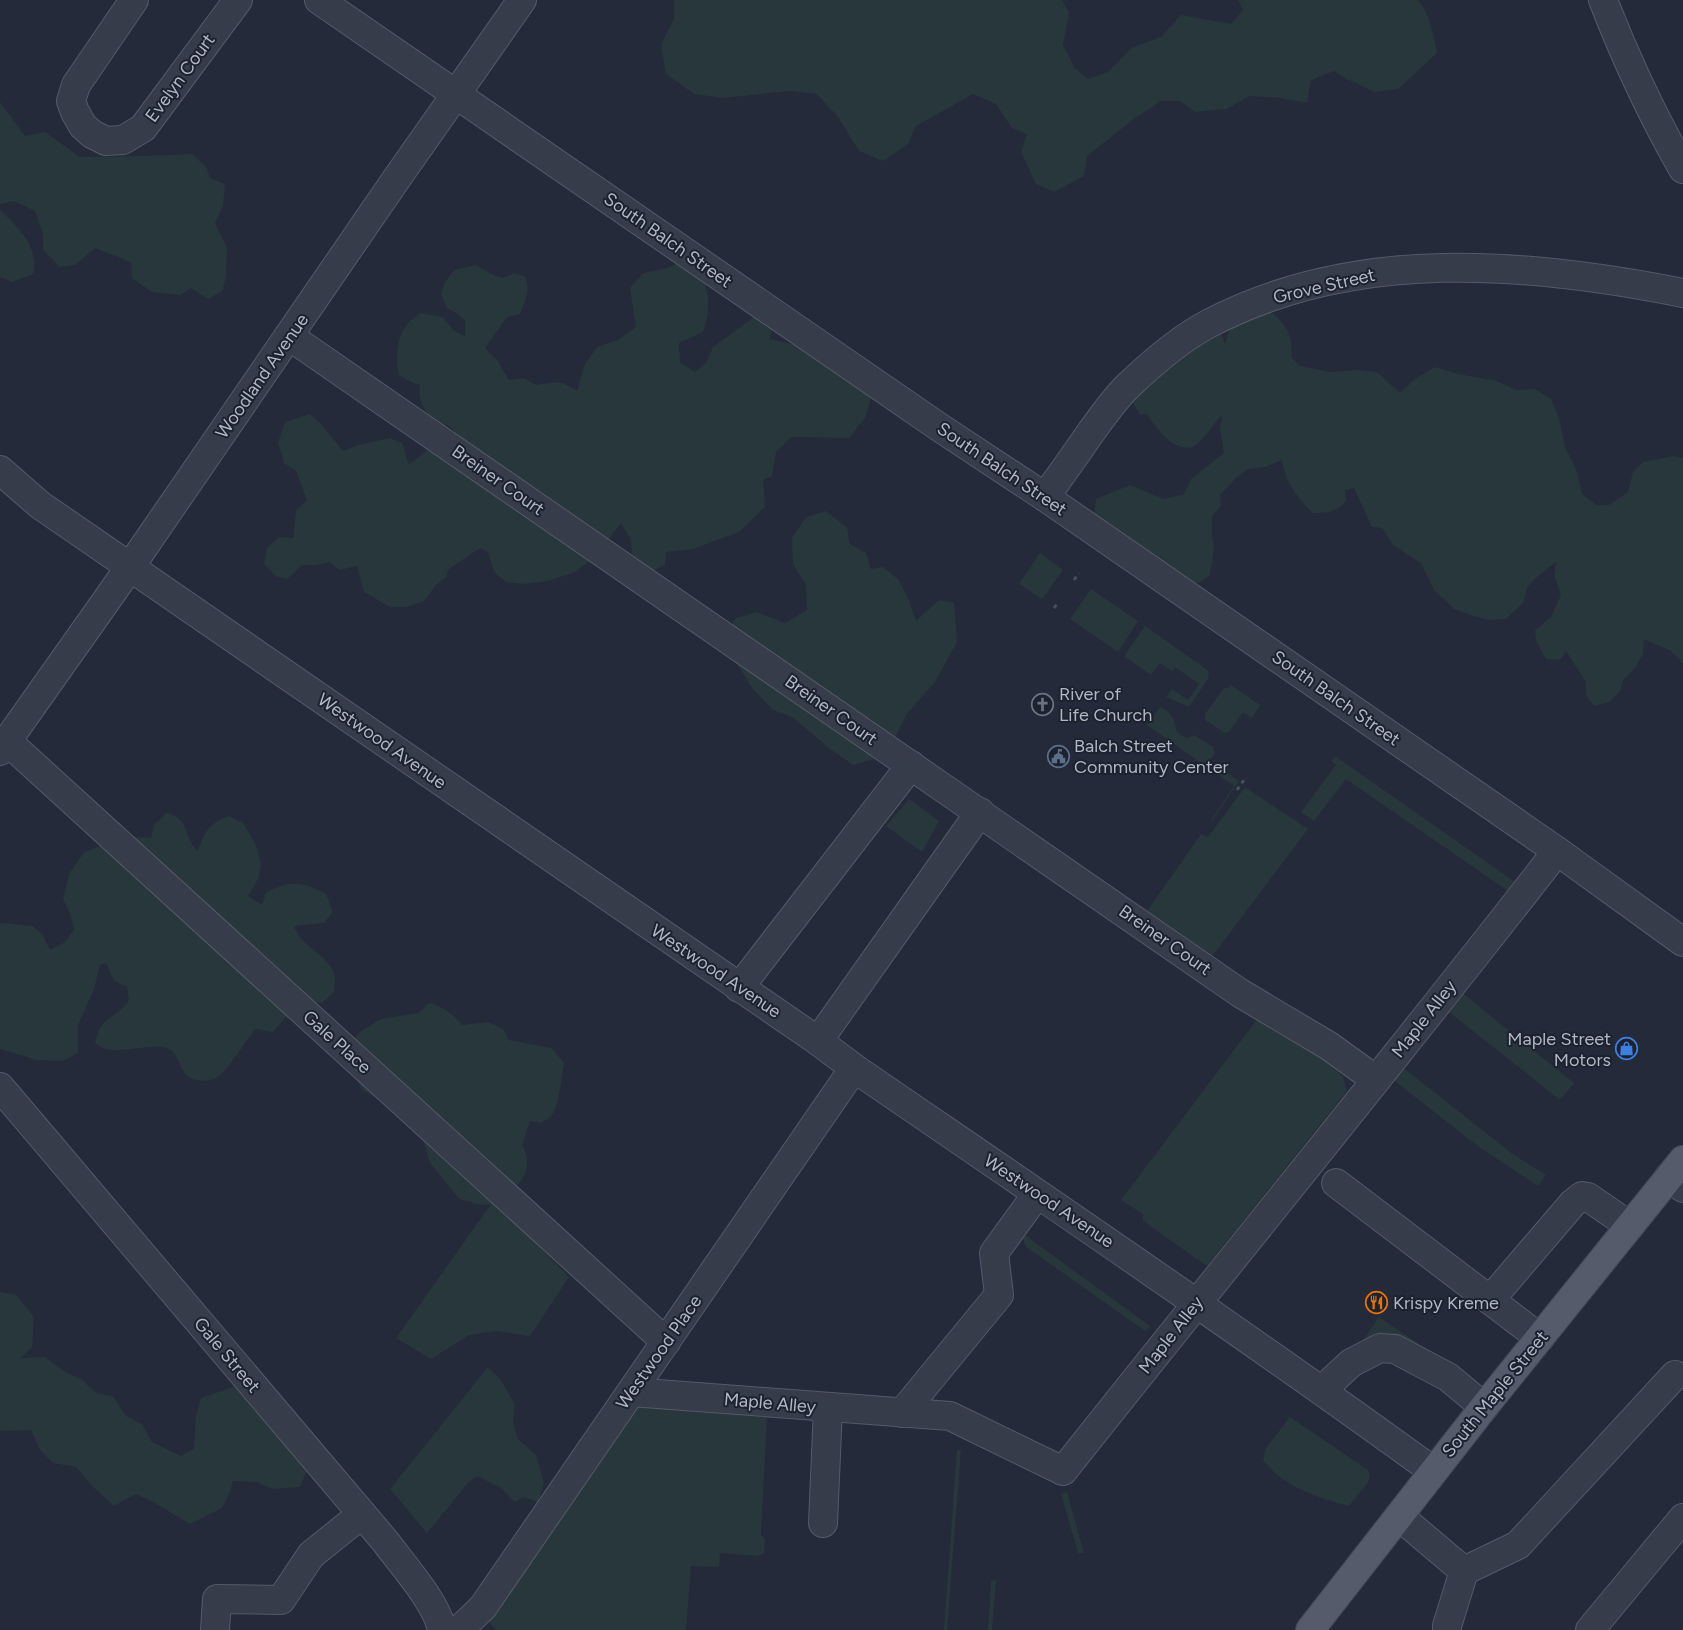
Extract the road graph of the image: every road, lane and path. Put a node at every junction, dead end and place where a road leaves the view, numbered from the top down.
1 (134, 0) edge
2 (238, 0) edge
3 (319, 0) edge
4 (522, 0) edge
5 (1603, 0) edge
6 (457, 94) junction
7 (1683, 169) edge
8 (1683, 293) edge
9 (290, 336) junction
10 (0, 470) edge
11 (1046, 497) junction
12 (130, 567) junction
13 (1079, 574) dead end
14 (1074, 580) dead end
15 (1058, 603) dead end
16 (1054, 608) dead end
17 (4, 746) edge
18 (911, 765) junction
19 (1244, 780) dead end
20 (1237, 790) dead end
21 (980, 812) junction
22 (1557, 851) junction
23 (1683, 942) edge
24 (739, 988) junction
25 (818, 1041) junction
26 (854, 1068) junction
27 (1376, 1080) junction
28 (0, 1087) edge
29 (1678, 1175) edge
30 (1336, 1183) dead end
31 (1037, 1194) junction
32 (1630, 1226) junction
33 (1490, 1300) junction
34 (1197, 1302) junction
35 (1540, 1338) junction
36 (666, 1342) junction
37 (1675, 1375) dead end
38 (1322, 1390) junction
39 (631, 1392) junction
40 (1484, 1407) junction
41 (828, 1408) junction
42 (902, 1413) junction
43 (1433, 1471) junction
44 (362, 1514) junction
45 (1399, 1516) junction
46 (1683, 1518) edge
47 (823, 1523) dead end
48 (1464, 1571) junction
49 (215, 1630) edge
50 (442, 1630) edge
51 (459, 1630) edge
52 (1310, 1630) edge
53 (1447, 1630) edge
54 (1590, 1630) edge

1 - 2 street, Evelyn Court
3 - 6 street, South Balch Street
4 - 6 street, Woodland Avenue
5 - 7 street
6 - 9 street, Woodland Avenue
6 - 11 street, South Balch Street
8 - 11 street, Grove Street
9 - 12 street, Woodland Avenue
9 - 18 street, Breiner Court
10 - 12 street, Westwood Avenue
11 - 22 street, South Balch Street
12 - 17 street, Woodland Avenue
12 - 24 street, Westwood Avenue
13 - 14 path
15 - 16 path
17 - 36 street, Gale Place
18 - 21 street, Breiner Court
18 - 24 street
19 - 20 path
21 - 25 street
21 - 27 street, Breiner Court
22 - 23 street, South Balch Street
22 - 27 street, Maple Alley
24 - 25 street, Westwood Avenue
25 - 26 street, Westwood Avenue
26 - 31 street, Westwood Avenue
26 - 36 street, Westwood Place
27 - 34 street, Maple Alley
28 - 44 street, Gale Street
29 - 32 main road, South Maple Street
30 - 33 street
31 - 34 street, Westwood Avenue
31 - 42 street
32 - 33 street
32 - 35 main road, South Maple Street
33 - 35 street
34 - 38 street, Westwood Avenue
34 - 42 street, Maple Alley
35 - 40 main road, South Maple Street
36 - 39 street, Westwood Place
37 - 48 street
38 - 40 street
38 - 43 street, Westwood Avenue
39 - 41 street, Maple Alley
39 - 51 street, Westwood Place
40 - 43 main road, South Maple Street
41 - 42 street, Maple Alley
41 - 47 street
43 - 45 main road, South Maple Street
44 - 49 street
44 - 50 street, Gale Street
45 - 48 street
45 - 52 main road, South Maple Street
46 - 54 street
48 - 53 street

